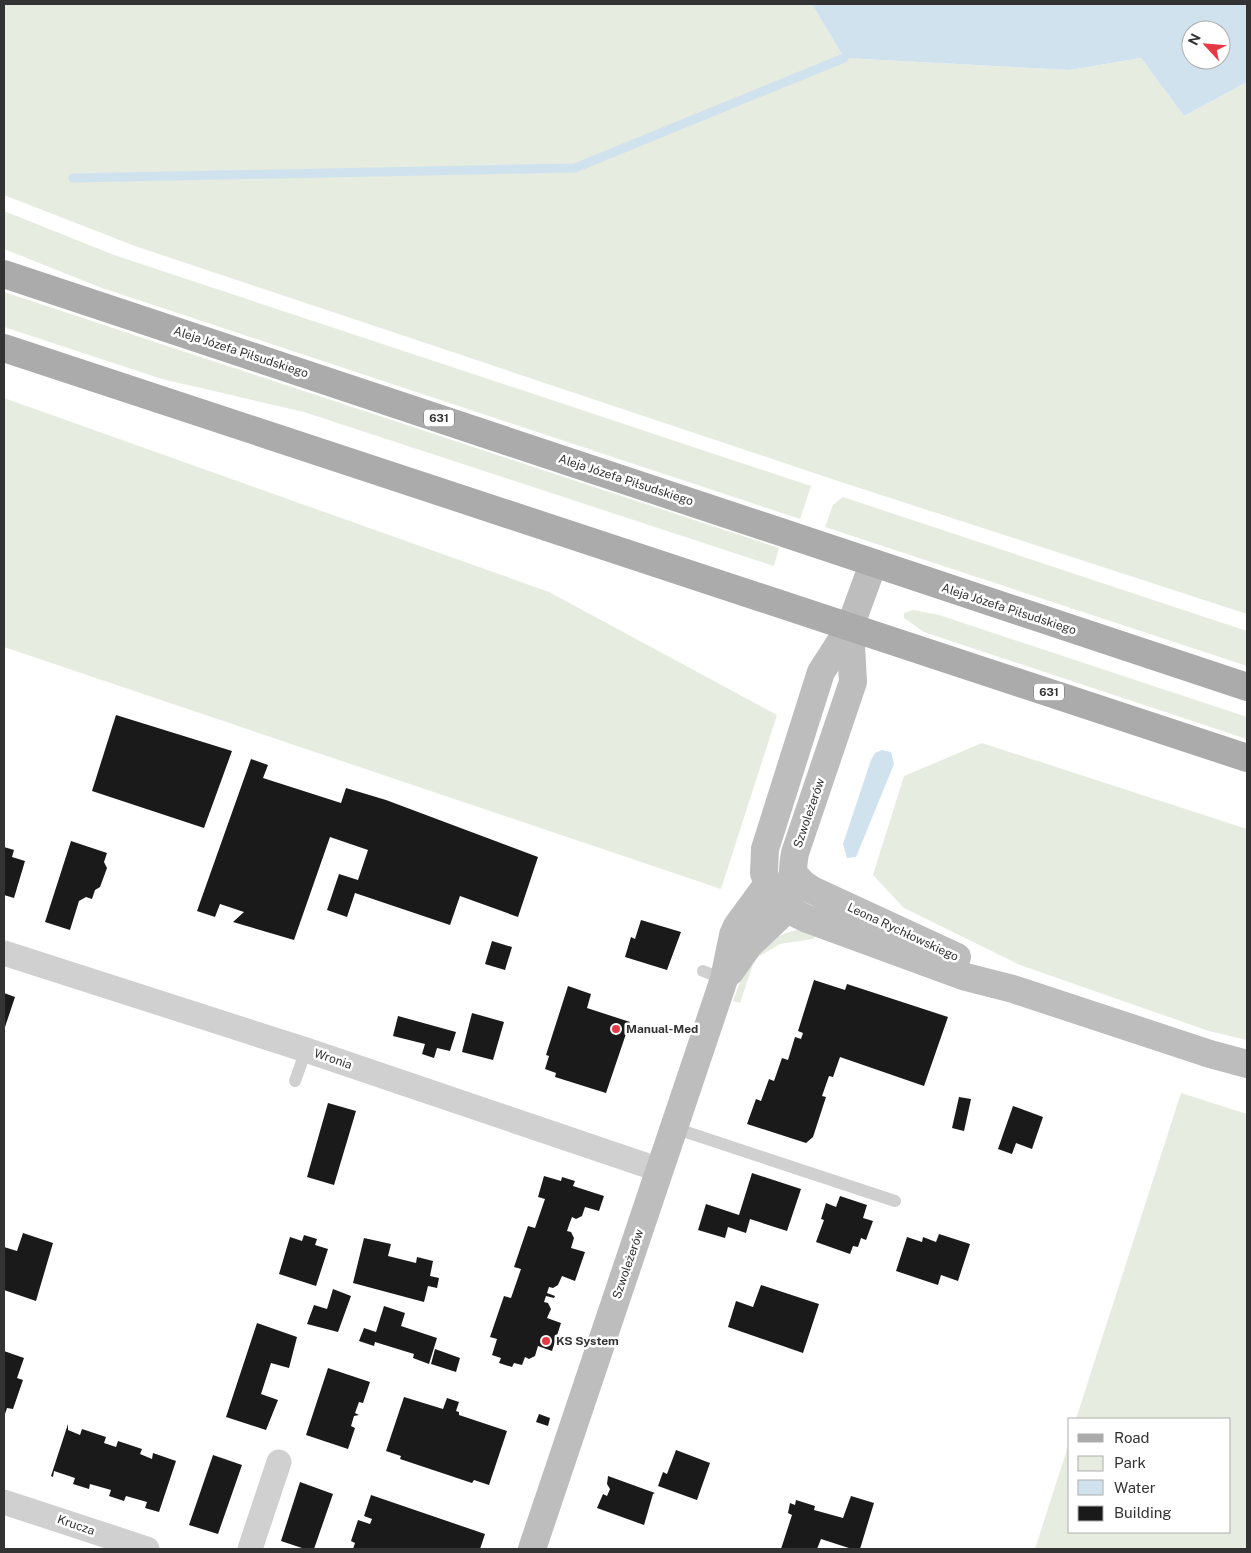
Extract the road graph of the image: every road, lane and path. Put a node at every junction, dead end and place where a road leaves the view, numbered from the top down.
1 (4, 274) edge
2 (4, 348) edge
3 (873, 564) junction
4 (850, 627) junction
5 (1247, 687) edge
6 (1247, 758) edge
7 (795, 875) junction
8 (766, 885) junction
9 (787, 909) junction
10 (4, 953) edge
11 (714, 975) junction
12 (1013, 988) junction
13 (306, 1050) junction
14 (1247, 1064) edge
15 (295, 1080) dead end
16 (674, 1128) junction
17 (660, 1170) junction
18 (895, 1201) dead end
19 (279, 1462) dead end
20 (4, 1502) edge
21 (147, 1549) edge
22 (250, 1549) edge
23 (532, 1549) edge

1 - 3 main road, Aleja Józefa Piłsudskiego / 631
2 - 4 main road, 631
3 - 4 street, Szwoleżerów
3 - 5 main road, Aleja Józefa Piłsudskiego / 631
4 - 6 main road, 631
4 - 7 street, Szwoleżerów
4 - 8 street, Szwoleżerów
7 - 9 street, Szwoleżerów
7 - 12 street, Leona Rychłowskiego
8 - 9 street
8 - 11 street, Szwoleżerów
9 - 11 street, Szwoleżerów
9 - 12 street, Leona Rychłowskiego
10 - 13 street, Wronia
11 - 16 street, Szwoleżerów
12 - 14 street, Leona Rychłowskiego
13 - 15 lane
13 - 17 street, Wronia
16 - 17 street, Szwoleżerów
16 - 18 lane
17 - 23 street, Szwoleżerów
19 - 22 street
20 - 21 street, Krucza

